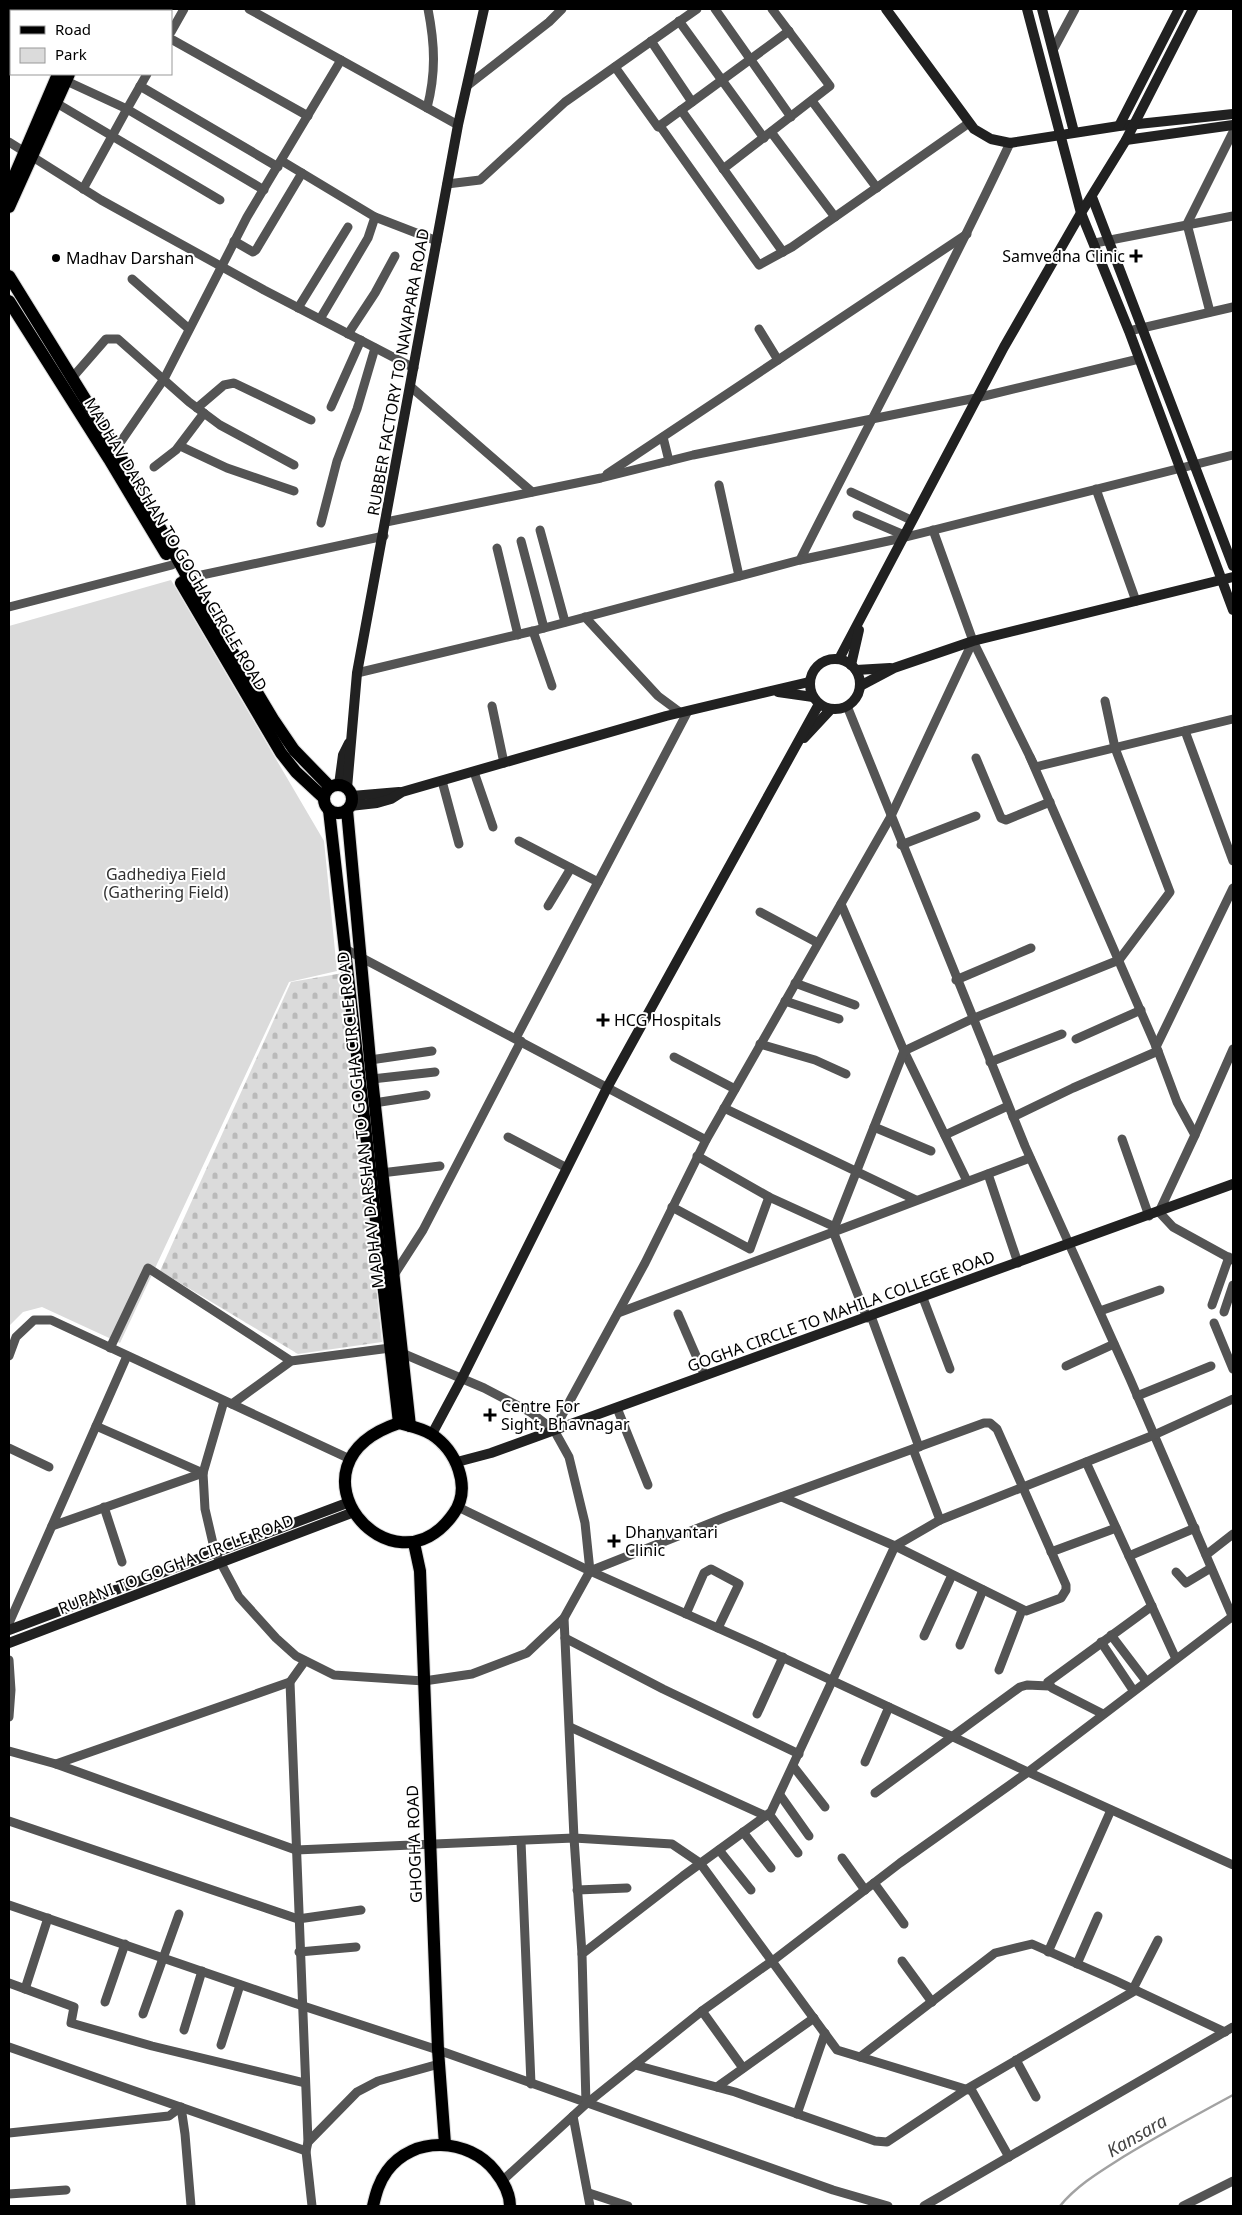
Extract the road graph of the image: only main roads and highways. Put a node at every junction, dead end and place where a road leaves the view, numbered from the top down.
1 (63, 76) edge
2 (29, 154) junction
3 (9, 188) edge
4 (9, 208) edge
5 (9, 276) edge
6 (9, 300) edge
7 (113, 454) junction
8 (184, 579) junction
9 (340, 797) junction
10 (396, 1350) junction
11 (404, 1425) junction
12 (414, 1543) junction
13 (446, 2144) junction
14 (373, 2206) edge
15 (510, 2206) edge

1 - 2 main road
2 - 3 main road
2 - 4 main road
5 - 7 main road
6 - 7 main road, MADHAV DARSHAN TO GOGHA CIRCLE ROAD
7 - 8 main road
7 - 8 main road, MADHAV DARSHAN TO GOGHA CIRCLE ROAD
8 - 9 main road
9 - 10 main road, MADHAV DARSHAN TO GOGHA CIRCLE ROAD
9 - 10 main road, MADHAV DARSHAN TO GOGHA CIRCLE ROAD
10 - 11 main road, MADHAV DARSHAN TO GOGHA CIRCLE ROAD
11 - 12 main road
11 - 12 main road
12 - 13 main road, GHOGHA ROAD
13 - 14 main road
13 - 15 main road

